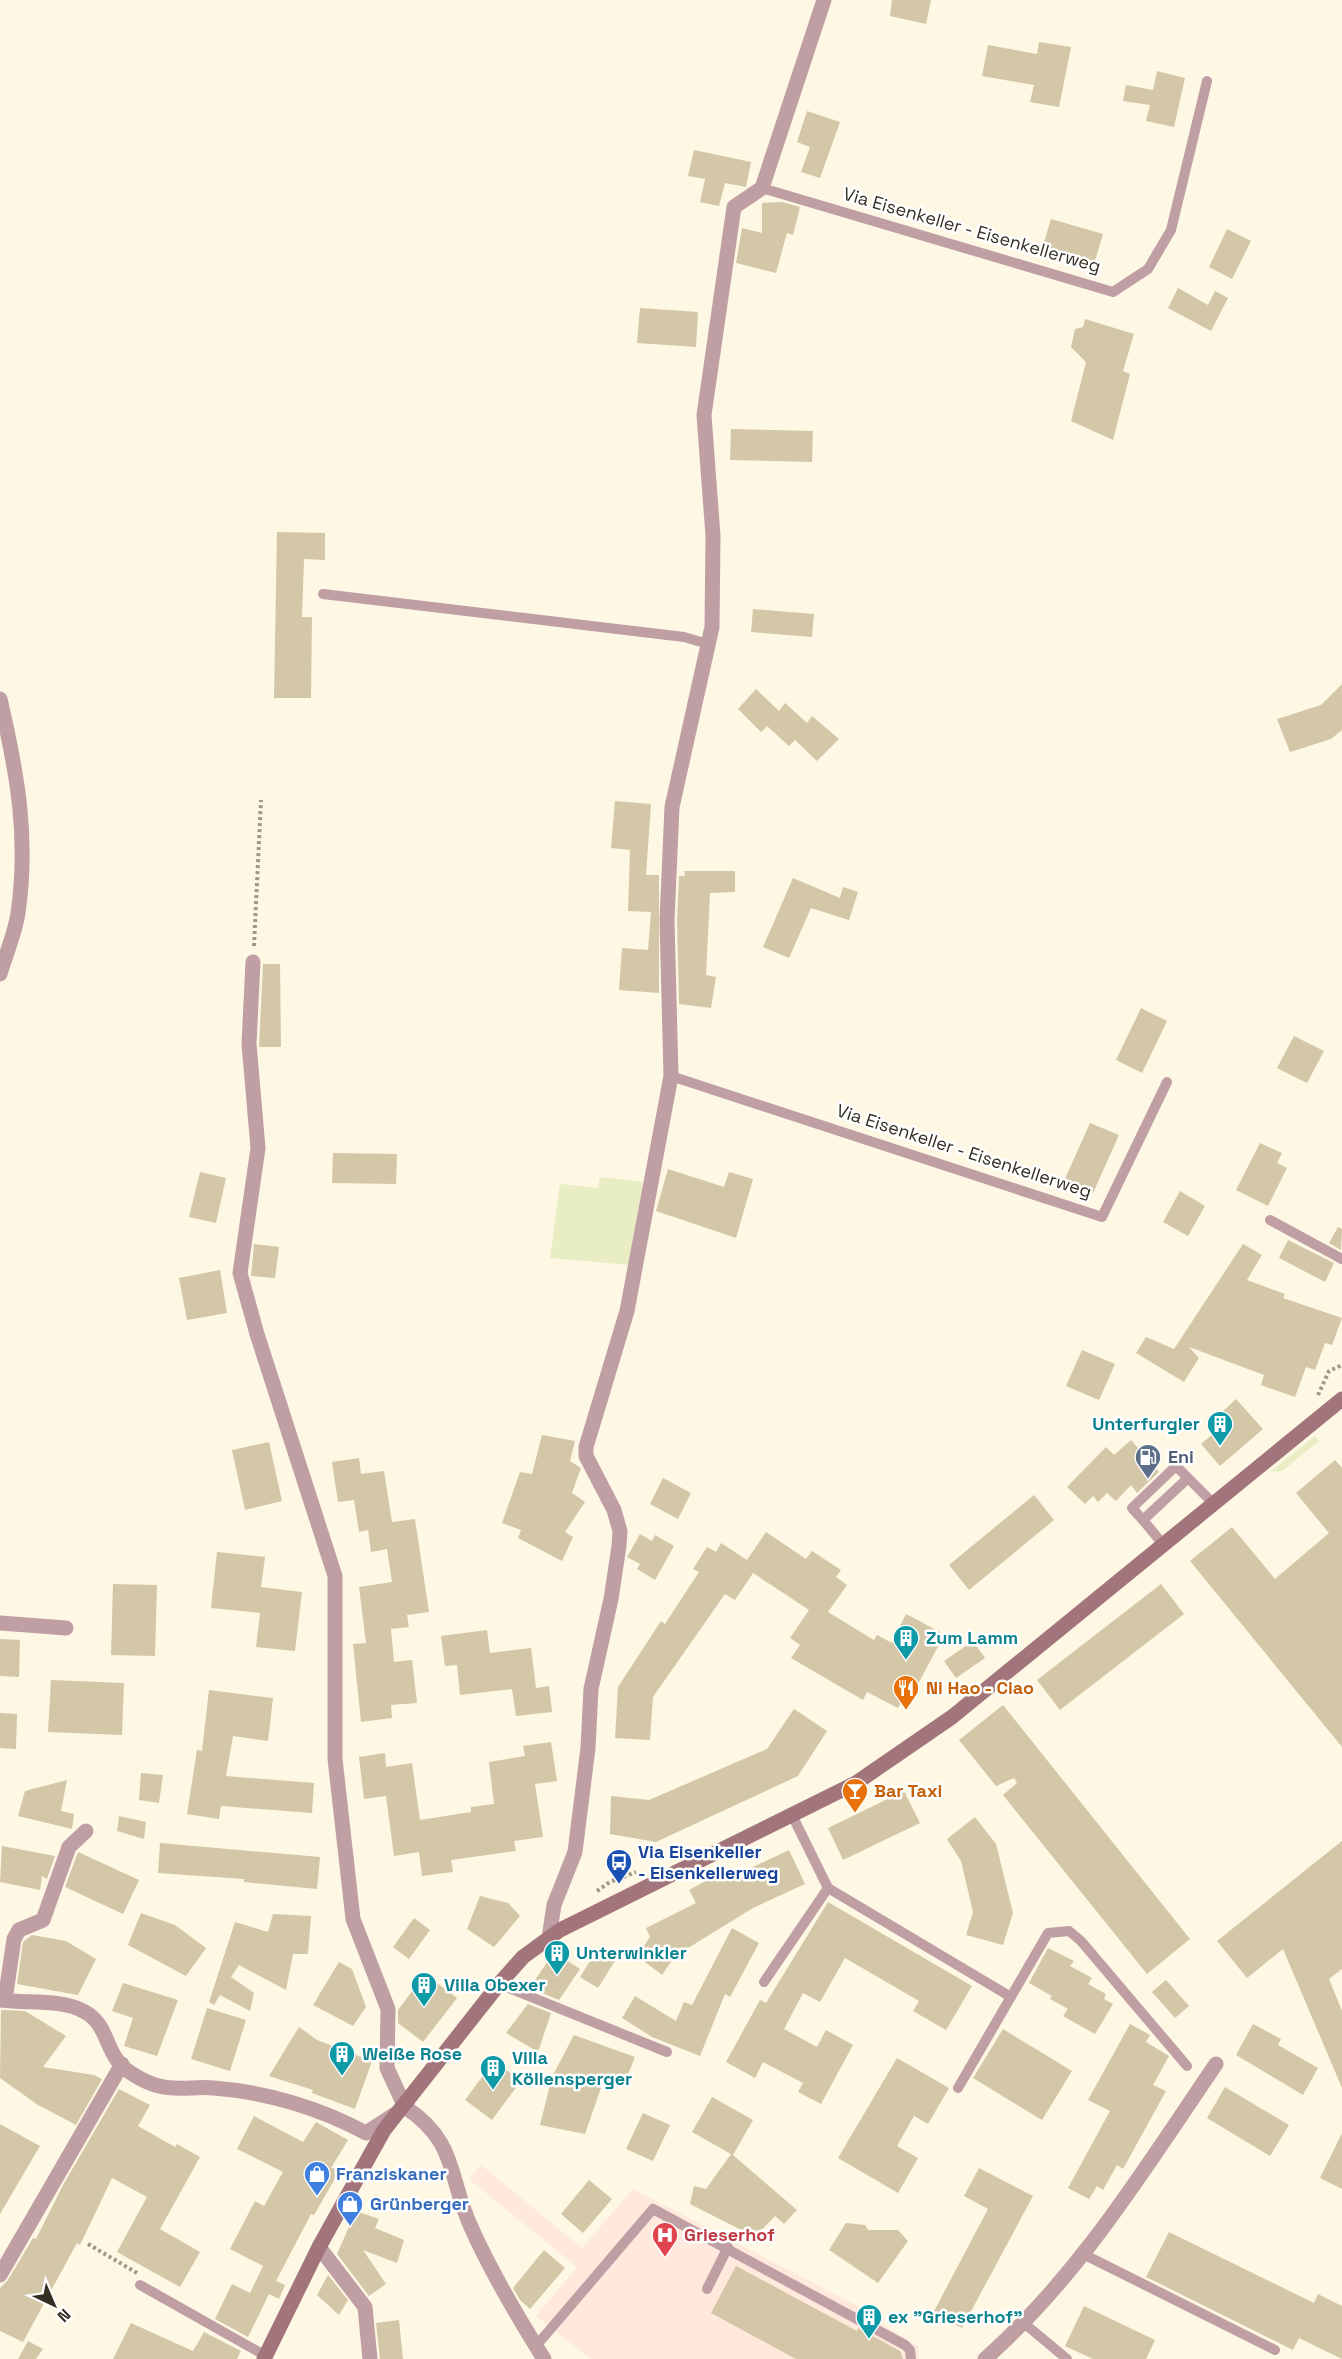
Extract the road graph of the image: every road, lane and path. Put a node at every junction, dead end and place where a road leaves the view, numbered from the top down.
1 (824, 0) edge
2 (1207, 81) dead end
3 (762, 188) junction
4 (323, 594) dead end
5 (708, 644) junction
6 (0, 699) edge
7 (261, 800) dead end
8 (253, 962) joint
9 (0, 974) edge
10 (671, 1076) junction
11 (1167, 1082) dead end
12 (1270, 1220) dead end
13 (1342, 1259) edge
14 (1342, 1365) edge
15 (1342, 1399) edge
16 (1314, 1400) dead end
17 (1188, 1478) junction
18 (1212, 1502) junction
19 (1143, 1520) junction
20 (1161, 1543) junction
21 (0, 1623) edge
22 (66, 1628) dead end
23 (792, 1815) junction
24 (86, 1831) dead end
25 (646, 1870) dead end
26 (828, 1888) junction
27 (594, 1894) dead end
28 (549, 1938) junction
29 (764, 1982) dead end
30 (499, 1984) junction
31 (1011, 1997) junction
32 (2, 2000) edge
33 (667, 2052) dead end
34 (122, 2064) junction
35 (1216, 2064) dead end
36 (1187, 2066) dead end
37 (958, 2088) dead end
38 (405, 2107) junction
39 (88, 2244) dead end
40 (319, 2247) junction
41 (728, 2247) junction
42 (1085, 2255) junction
43 (0, 2275) edge
44 (141, 2285) joint
45 (706, 2289) dead end
46 (1025, 2324) junction
47 (536, 2346) junction
48 (1275, 2349) dead end
49 (265, 2357) edge
50 (370, 2359) edge
51 (544, 2359) edge
52 (911, 2359) edge
53 (985, 2359) edge
54 (1067, 2359) edge

1 - 3 street
2 - 3 lane, Via Eisenkeller - Eisenkellerweg
3 - 5 street
4 - 5 lane
5 - 10 street
6 - 9 street
7 - 8 path
8 - 38 street
10 - 11 lane, Via Eisenkeller - Eisenkellerweg
10 - 28 street
12 - 13 lane
14 - 16 path
15 - 18 main road
17 - 18 lane
17 - 19 lane
17 - 19 lane
18 - 20 main road
19 - 20 lane
20 - 23 main road
21 - 22 street
23 - 26 lane
23 - 28 main road
24 - 32 street
25 - 27 path
26 - 29 lane
26 - 31 lane
28 - 30 main road
30 - 33 lane
30 - 38 main road
31 - 36 lane
31 - 37 lane
32 - 34 street
34 - 38 street
34 - 43 street
35 - 42 street
38 - 40 main road
38 - 47 street
39 - 44 path
40 - 49 main road
40 - 50 street
41 - 45 lane
41 - 47 lane
41 - 52 lane
42 - 46 street
42 - 48 lane
44 - 49 lane
46 - 53 street
46 - 54 lane
47 - 51 street

